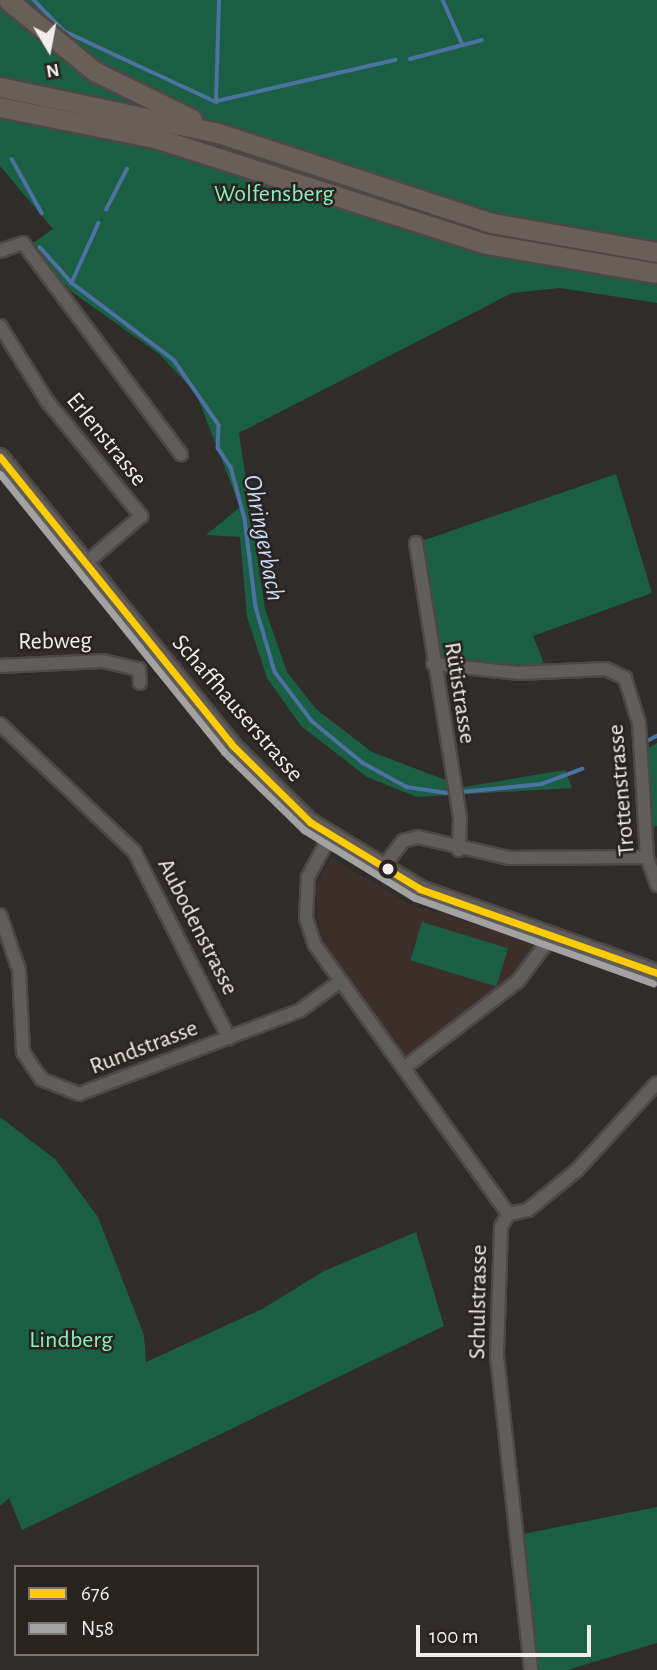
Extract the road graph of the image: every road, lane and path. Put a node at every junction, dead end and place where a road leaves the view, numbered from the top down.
1 (8, 0) edge
2 (0, 87) edge
3 (0, 107) edge
4 (218, 133) junction
5 (0, 251) edge
6 (657, 252) edge
7 (657, 273) edge
8 (0, 326) edge
9 (181, 454) dead end
10 (0, 457) edge
11 (416, 543) dead end
12 (85, 564) junction
13 (433, 664) junction
14 (0, 666) edge
15 (141, 683) dead end
16 (0, 724) edge
17 (330, 836) junction
18 (459, 850) junction
19 (648, 857) junction
20 (382, 868) junction
21 (657, 885) edge
22 (0, 915) edge
23 (551, 937) junction
24 (657, 974) edge
25 (339, 982) junction
26 (229, 1038) junction
27 (404, 1068) junction
28 (657, 1083) edge
29 (508, 1214) junction
30 (531, 1670) edge

1 - 4 highway
2 - 4 highway
3 - 7 highway
4 - 6 highway
5 - 9 street
8 - 12 street, Erlenstrasse
10 - 12 main road, Schaffhauserstrasse
11 - 13 street, Rütistrasse
12 - 17 main road, Schaffhauserstrasse
13 - 18 street, Rütistrasse
13 - 19 street, Trottenstrasse
14 - 15 street, Rebweg
16 - 26 street, Aubodenstrasse
17 - 20 main road, Schaffhauserstrasse
17 - 25 street, Schulstrasse
18 - 19 street
18 - 20 street
19 - 21 street, Trottenstrasse
20 - 23 main road, Schaffhauserstrasse
22 - 26 street, Rundstrasse
23 - 24 main road, Schaffhauserstrasse
23 - 27 street
25 - 26 street, Rundstrasse
25 - 27 street, Schulstrasse
27 - 29 street, Schulstrasse
28 - 29 street
29 - 30 street, Schulstrasse

